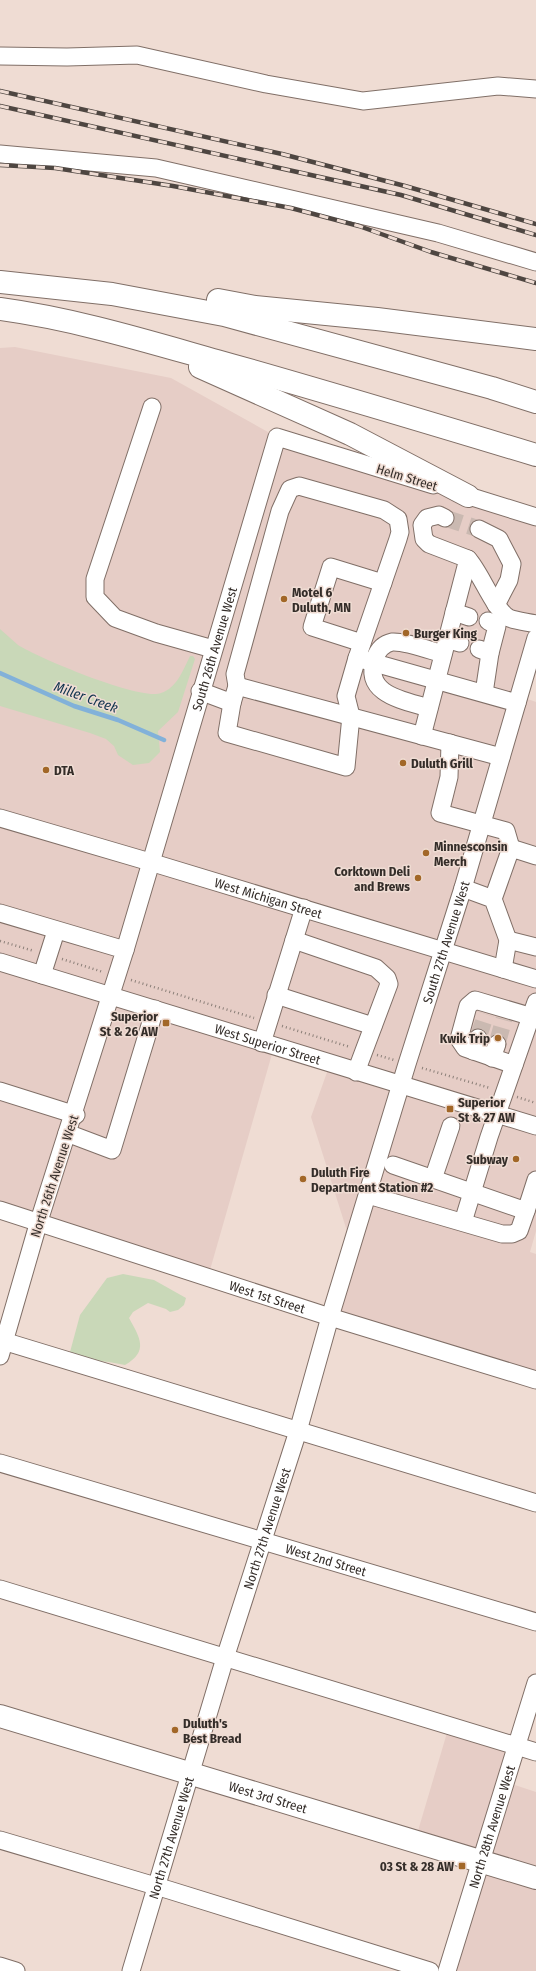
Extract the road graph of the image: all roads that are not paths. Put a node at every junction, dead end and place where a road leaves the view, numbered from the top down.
1 (0, 56) edge
2 (536, 89) edge
3 (0, 154) edge
4 (536, 262) edge
5 (0, 282) edge
6 (139, 299) junction
7 (0, 309) edge
8 (55, 319) junction
9 (0, 322) edge
10 (131, 336) junction
11 (536, 339) edge
12 (536, 402) edge
13 (152, 407) dead end
14 (278, 437) joint
15 (536, 455) edge
16 (468, 496) junction
17 (536, 517) edge
18 (445, 518) tunnel mouth
19 (479, 529) tunnel mouth
20 (247, 536) junction
21 (398, 539) junction
22 (424, 539) junction
23 (271, 542) junction
24 (468, 559) junction
25 (383, 583) junction
26 (496, 605) junction
27 (498, 622) junction
28 (536, 624) edge
29 (536, 638) edge
30 (450, 646) junction
31 (213, 649) junction
32 (360, 650) junction
33 (374, 662) junction
34 (436, 680) junction
35 (237, 686) junction
36 (200, 692) junction
37 (484, 693) junction
38 (232, 703) junction
39 (517, 703) junction
40 (429, 708) junction
41 (351, 716) junction
42 (422, 736) junction
43 (450, 743) junction
44 (501, 757) junction
45 (0, 818) edge
46 (481, 824) junction
47 (511, 848) junction
48 (536, 856) edge
49 (150, 862) junction
50 (463, 888) junction
51 (493, 899) junction
52 (304, 908) junction
53 (0, 913) edge
54 (56, 931) junction
55 (294, 940) junction
56 (508, 940) junction
57 (536, 947) edge
58 (124, 950) junction
59 (443, 950) junction
60 (0, 962) edge
61 (504, 969) junction
62 (42, 975) junction
63 (536, 979) edge
64 (276, 995) junction
65 (111, 996) junction
66 (155, 1009) junction
67 (534, 1012) edge
68 (373, 1026) junction
69 (262, 1043) junction
70 (514, 1065) junction
71 (356, 1072) junction
72 (401, 1084) junction
73 (0, 1091) edge
74 (498, 1114) junction
75 (75, 1115) junction
76 (451, 1126) dead end
77 (536, 1126) edge
78 (67, 1133) junction
79 (393, 1165) dead end
80 (433, 1179) junction
81 (536, 1180) edge
82 (473, 1192) junction
83 (368, 1195) junction
84 (0, 1210) edge
85 (526, 1211) junction
86 (39, 1221) junction
87 (463, 1222) junction
88 (330, 1317) junction
89 (1, 1346) edge
90 (536, 1380) edge
91 (298, 1431) junction
92 (0, 1463) edge
93 (536, 1503) edge
94 (263, 1541) junction
95 (0, 1589) edge
96 (536, 1622) edge
97 (225, 1658) junction
98 (536, 1683) edge
99 (0, 1716) edge
100 (517, 1746) junction
101 (536, 1752) edge
102 (190, 1773) junction
103 (0, 1840) edge
104 (482, 1861) junction
105 (536, 1878) edge
106 (156, 1886) junction
107 (0, 1966) edge
108 (16, 1971) edge
109 (131, 1971) edge
110 (430, 1971) edge
111 (447, 1971) edge

1 - 2 street
3 - 4 street
5 - 6 main road
6 - 11 main road
6 - 12 main road
7 - 8 main road
8 - 9 main road
8 - 10 main road
10 - 15 main road
10 - 16 main road
13 - 31 street
14 - 16 street, Helm Street
14 - 20 street, South 26th Avenue West
16 - 17 street, Helm Street
18 - 22 street
19 - 26 street
20 - 23 street
20 - 31 street, South 26th Avenue West
21 - 22 street
21 - 23 street
21 - 25 street
22 - 24 street
23 - 35 street
24 - 26 street
24 - 30 street
25 - 32 street
25 - 32 street
26 - 27 street
27 - 28 street
27 - 37 street
29 - 39 street, South 27th Avenue West
30 - 33 street
30 - 34 street
31 - 36 street, South 26th Avenue West
32 - 33 street
32 - 41 street
33 - 34 street
33 - 40 street
34 - 37 street
34 - 40 street
35 - 38 street
35 - 41 street
36 - 38 street
36 - 49 street, South 26th Avenue West
37 - 39 street
38 - 41 street
39 - 44 street, South 27th Avenue West
40 - 42 street
41 - 42 street
42 - 43 street
43 - 44 street
43 - 46 street
44 - 46 street, South 27th Avenue West
45 - 49 street, West Michigan Street
46 - 47 street
46 - 50 street, South 27th Avenue West
47 - 48 street
47 - 51 street
49 - 52 street, West Michigan Street
49 - 58 street, South 26th Avenue West
50 - 51 street
50 - 59 street, South 27th Avenue West
51 - 56 street
52 - 55 street
52 - 59 street, West Michigan Street
53 - 54 street
54 - 58 street
54 - 62 street
55 - 64 street
55 - 68 street
56 - 57 street
56 - 61 street
58 - 65 street, North 26th Avenue West
59 - 61 street, West Michigan Street
59 - 72 street, South 27th Avenue West
60 - 62 street, West Superior Street
61 - 63 street, West Michigan Street
62 - 65 street, West Superior Street
64 - 68 street
64 - 69 street
65 - 66 street, West Superior Street
65 - 75 street, North 26th Avenue West
66 - 69 street, West Superior Street
66 - 78 street
67 - 70 street
67 - 70 street
68 - 71 street
69 - 71 street, West Superior Street
70 - 74 street
71 - 72 street, West Superior Street
72 - 74 street, West Superior Street
72 - 83 street, North 27th Avenue West
73 - 75 street
74 - 77 street, West Superior Street
74 - 82 street
75 - 78 street, North 26th Avenue West
76 - 80 street
78 - 86 street, North 26th Avenue West
79 - 80 street
80 - 82 street
81 - 85 street
82 - 85 street
82 - 87 street
83 - 87 street
83 - 88 street, North 27th Avenue West
84 - 86 street, West 1st Street
85 - 87 street
86 - 88 street, West 1st Street
86 - 89 street, North 26th Avenue West
88 - 90 street, West 1st Street
88 - 91 street, North 27th Avenue West
89 - 91 street
91 - 93 street
91 - 94 street, North 27th Avenue West
92 - 94 street, West 2nd Street
94 - 96 street, West 2nd Street
94 - 97 street, North 27th Avenue West
95 - 97 street
97 - 100 street
97 - 102 street, North 27th Avenue West
98 - 100 street, North 28th Avenue West
99 - 102 main road, West 3rd Street
100 - 101 street
100 - 104 street, North 28th Avenue West
102 - 104 main road, West 3rd Street
102 - 106 street, North 27th Avenue West
103 - 106 street
104 - 105 main road, West 3rd Street
104 - 111 street, North 28th Avenue West
106 - 109 street, North 27th Avenue West
106 - 110 street
107 - 108 street

